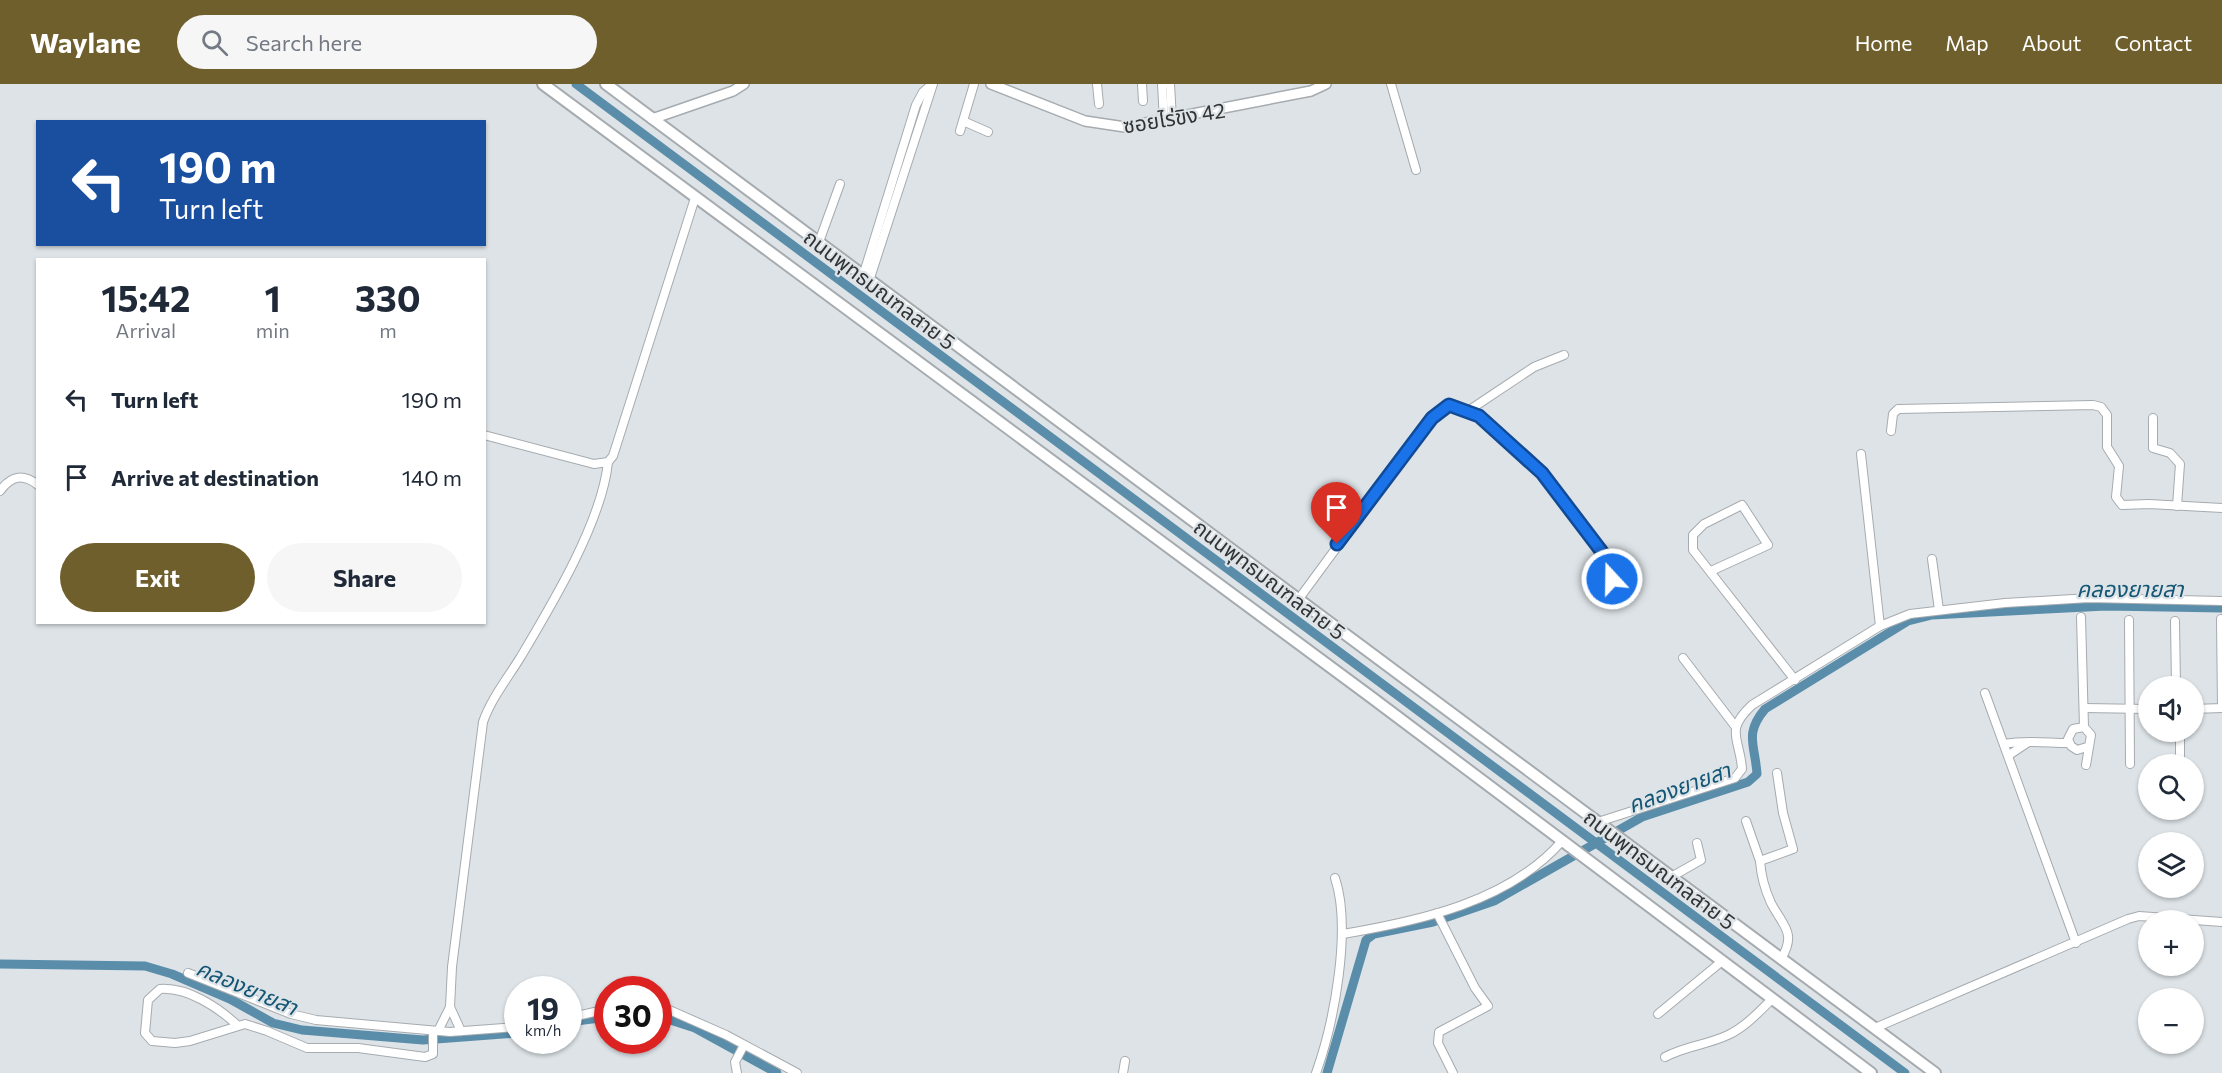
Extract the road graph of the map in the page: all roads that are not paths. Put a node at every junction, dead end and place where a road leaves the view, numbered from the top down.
1 (543, 84) edge
2 (606, 84) edge
3 (744, 84) edge
4 (932, 84) edge
5 (974, 84) edge
6 (991, 84) edge
7 (1097, 84) edge
8 (1142, 84) edge
9 (1162, 84) edge
10 (1170, 84) edge
11 (1326, 84) edge
12 (1391, 84) edge
13 (1143, 101) dead end
14 (1099, 104) dead end
15 (652, 118) junction
16 (1168, 120) junction
17 (963, 121) junction
18 (960, 131) dead end
19 (988, 132) dead end
20 (1416, 170) dead end
21 (840, 184) dead end
22 (695, 198) junction
23 (819, 242) junction
24 (866, 278) junction
25 (1564, 355) dead end
26 (1468, 411) junction
27 (2153, 418) dead end
28 (1892, 431) dead end
29 (486, 436) edge
30 (1861, 454) dead end
31 (608, 462) junction
32 (36, 483) edge
33 (0, 491) edge
34 (2177, 506) junction
35 (2222, 508) edge
36 (1932, 559) dead end
37 (1711, 571) junction
38 (1624, 599) dead end
39 (1298, 600) junction
40 (2222, 601) edge
41 (1939, 610) junction
42 (2081, 617) dead end
43 (2221, 619) edge
44 (2129, 620) dead end
45 (2175, 621) dead end
46 (1880, 626) junction
47 (1683, 658) dead end
48 (2176, 676) edge
49 (1795, 680) junction
50 (1985, 693) dead end
51 (2084, 708) junction
52 (2130, 709) junction
53 (2138, 709) edge
54 (2204, 709) edge
55 (1735, 726) junction
56 (2084, 727) junction
57 (2069, 743) junction
58 (2004, 744) junction
59 (2027, 744) junction
60 (2087, 747) junction
61 (2009, 755) junction
62 (2130, 764) dead end
63 (2086, 765) dead end
64 (1777, 773) dead end
65 (1746, 821) dead end
66 (1599, 824) junction
67 (1564, 842) junction
68 (1697, 843) dead end
69 (1760, 861) junction
70 (1671, 877) junction
71 (1335, 878) dead end
72 (1437, 915) junction
73 (2222, 922) edge
74 (1343, 934) junction
75 (2076, 943) junction
76 (1781, 959) junction
77 (1721, 962) junction
78 (188, 973) dead end
79 (1772, 999) junction
80 (450, 1007) junction
81 (672, 1012) edge
82 (1658, 1014) dead end
83 (237, 1025) junction
84 (504, 1028) edge
85 (1875, 1028) junction
86 (461, 1031) junction
87 (435, 1033) junction
88 (742, 1048) junction
89 (1665, 1057) dead end
90 (1125, 1061) dead end
91 (738, 1073) edge
92 (796, 1073) edge
93 (1123, 1073) edge
94 (1316, 1073) edge
95 (1453, 1073) edge
96 (1871, 1073) edge
97 (1935, 1073) edge

1 - 22 main road, ถนนพุทธมณฑลสาย 5
2 - 15 main road, ถนนพุทธมณฑลสาย 5
3 - 15 street
4 - 24 street
5 - 17 street
6 - 16 street, ซอยไร่ขิง 42
7 - 14 street
8 - 13 street
9 - 16 street
10 - 16 street
11 - 16 street, ซอยไร่ขิง 42
12 - 20 street
15 - 23 main road, ถนนพุทธมณฑลสาย 5
17 - 18 street
17 - 19 street
21 - 23 street
22 - 31 street
22 - 67 main road, ถนนพุทธมณฑลสาย 5
23 - 24 main road, ถนนพุทธมณฑลสาย 5
24 - 39 main road, ถนนพุทธมณฑลสาย 5
25 - 26 street
26 - 38 street
26 - 39 street
27 - 34 street
28 - 34 street
29 - 31 street
30 - 46 street
31 - 80 street
32 - 33 street
34 - 35 street
36 - 41 street
37 - 37 street
37 - 49 street
39 - 66 main road, ถนนพุทธมณฑลสาย 5
40 - 41 street
41 - 46 street
42 - 51 street
43 - 54 street
44 - 52 street
45 - 48 street
46 - 49 street
47 - 55 street
49 - 55 street
50 - 58 street
51 - 52 street
51 - 56 street
52 - 53 street
52 - 62 street
55 - 66 street
56 - 57 street
56 - 60 street
57 - 59 street
57 - 60 street
58 - 59 street
58 - 61 street
59 - 61 street
60 - 63 street
61 - 75 street
64 - 69 street
65 - 69 street
66 - 70 main road, ถนนพุทธมณฑลสาย 5
67 - 72 street
67 - 77 main road, ถนนพุทธมณฑลสาย 5
68 - 70 street
69 - 76 street
70 - 76 main road, ถนนพุทธมณฑลสาย 5
71 - 74 street
72 - 74 street
72 - 95 street
73 - 75 street
74 - 94 street
75 - 85 street
76 - 85 main road, ถนนพุทธมณฑลสาย 5
77 - 79 main road, ถนนพุทธมณฑลสาย 5
77 - 82 street
78 - 87 street
79 - 89 street
79 - 96 main road, ถนนพุทธมณฑลสาย 5
80 - 86 street
80 - 87 street
81 - 88 street
83 - 83 street
83 - 87 street
84 - 86 street
85 - 97 main road, ถนนพุทธมณฑลสาย 5
86 - 87 street
88 - 91 street
88 - 92 street
90 - 93 street

